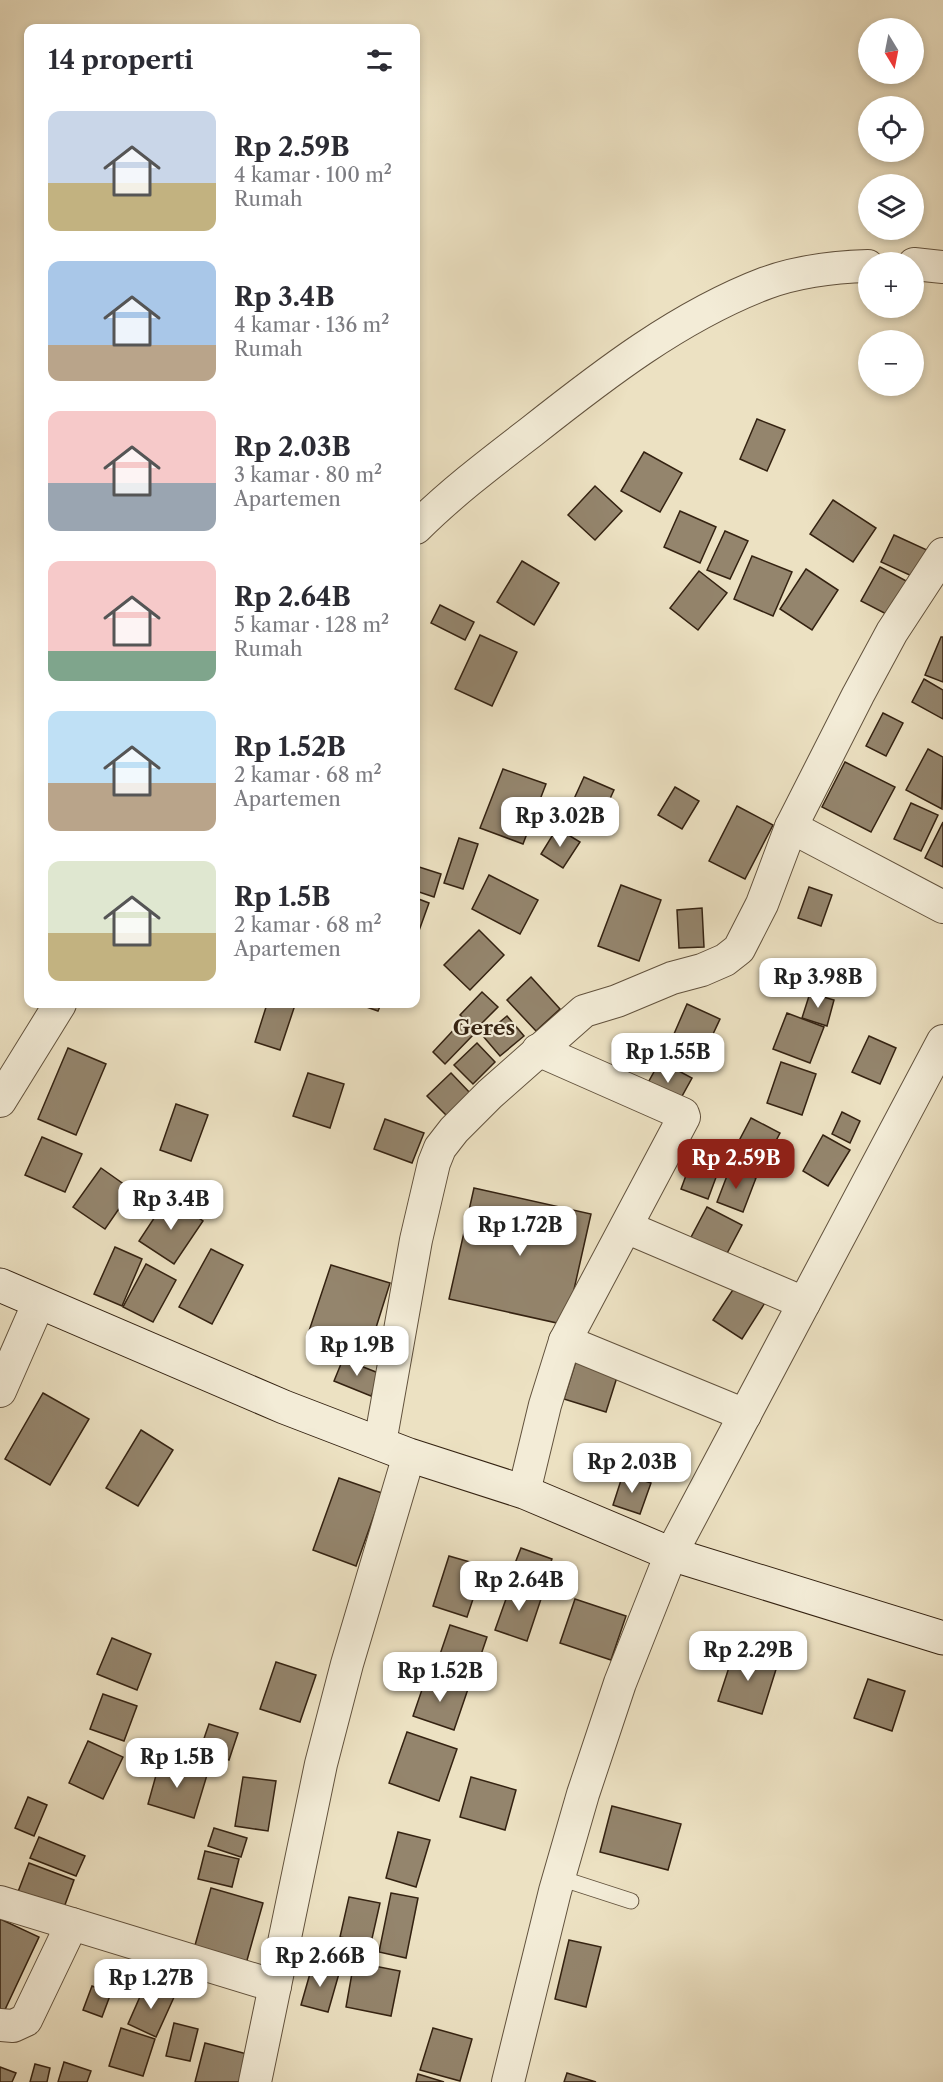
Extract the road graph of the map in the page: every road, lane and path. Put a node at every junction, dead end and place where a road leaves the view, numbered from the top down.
1 (924, 265) edge
2 (858, 267) edge
3 (943, 267) edge
4 (420, 524) edge
5 (943, 554) edge
6 (791, 827) junction
7 (943, 908) edge
8 (58, 1008) edge
9 (943, 1041) edge
10 (538, 1050) junction
11 (0, 1101) edge
12 (626, 1227) junction
13 (0, 1285) edge
14 (39, 1302) junction
15 (804, 1303) junction
16 (565, 1341) junction
17 (0, 1391) edge
18 (745, 1415) junction
19 (395, 1449) junction
20 (524, 1492) junction
21 (671, 1554) junction
22 (943, 1638) edge
23 (560, 1878) junction
24 (631, 1901) dead end
25 (0, 1902) edge
26 (72, 1924) junction
27 (275, 1986) junction
28 (0, 2025) edge
29 (255, 2082) edge
30 (508, 2082) edge

1 - 3 street
2 - 4 street
5 - 6 street
6 - 7 street
6 - 10 street
8 - 11 street
9 - 15 street
10 - 12 street
10 - 19 street
12 - 15 street
12 - 16 street
13 - 14 street
14 - 17 street
14 - 19 street
15 - 18 street
16 - 18 street
16 - 20 street
18 - 21 street
19 - 20 street
19 - 27 street
20 - 21 street
21 - 22 street
21 - 23 street
23 - 24 lane
23 - 30 street
25 - 26 street
26 - 27 street
26 - 28 street
27 - 29 street

